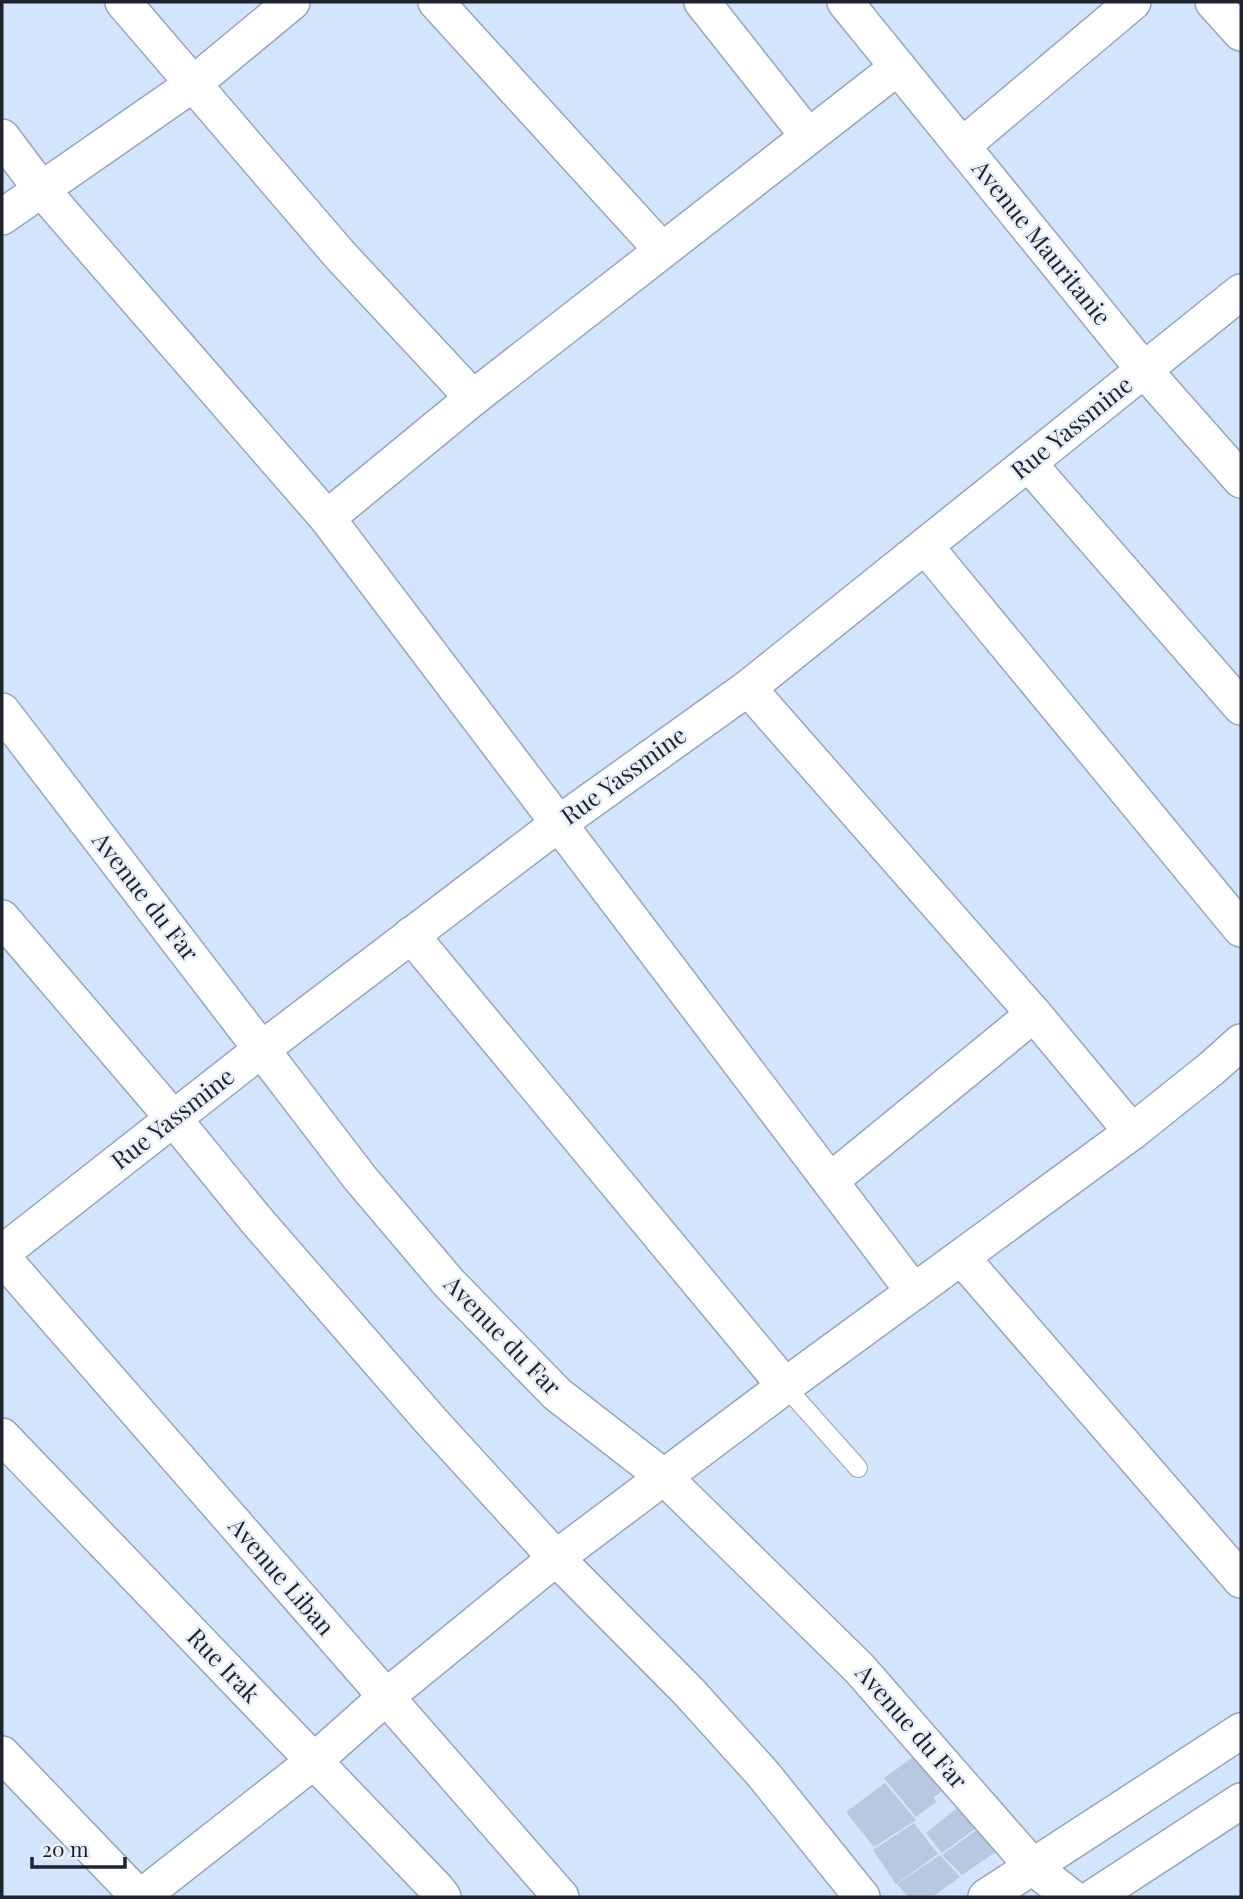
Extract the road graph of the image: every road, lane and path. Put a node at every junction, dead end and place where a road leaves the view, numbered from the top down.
1 (123, 2) edge
2 (292, 2) edge
3 (436, 2) edge
4 (702, 2) edge
5 (1133, 2) edge
6 (1213, 2) edge
7 (854, 5) edge
8 (1240, 30) edge
9 (898, 67) junction
10 (193, 84) junction
11 (808, 136) junction
12 (2, 137) edge
13 (962, 146) junction
14 (41, 189) junction
15 (2, 217) edge
16 (662, 250) junction
17 (1241, 292) edge
18 (1144, 370) junction
19 (473, 398) junction
20 (1028, 463) junction
21 (1241, 480) edge
22 (327, 518) junction
23 (925, 546) junction
24 (748, 688) junction
25 (1241, 707) edge
26 (8, 734) edge
27 (558, 824) junction
28 (2, 918) edge
29 (1241, 929) edge
30 (411, 935) junction
31 (1034, 1014) junction
32 (1241, 1042) edge
33 (262, 1049) junction
34 (173, 1118) junction
35 (1132, 1132) junction
36 (830, 1181) junction
37 (2, 1255) edge
38 (962, 1258) junction
39 (914, 1292) junction
40 (785, 1386) junction
41 (2, 1436) edge
42 (858, 1468) dead end
43 (664, 1477) junction
44 (556, 1558) junction
45 (1241, 1580) edge
46 (386, 1697) junction
47 (1241, 1731) edge
48 (2, 1754) edge
49 (314, 1760) junction
50 (1241, 1801) edge
51 (1034, 1868) junction
52 (140, 1897) edge
53 (443, 1897) edge
54 (562, 1897) edge
55 (862, 1897) edge
56 (986, 1897) edge
57 (1071, 1897) edge
58 (1094, 1897) edge

1 - 10 street
2 - 10 street
3 - 16 street
4 - 11 street
5 - 13 street
6 - 8 street
7 - 9 street, Avenue Mauritanie
9 - 11 street
9 - 13 street, Avenue Mauritanie
10 - 14 street
10 - 19 street
11 - 16 street
12 - 14 street
13 - 18 street, Avenue Mauritanie
14 - 15 street
14 - 22 street
16 - 19 street
17 - 18 street, Rue Yassmine
18 - 20 street, Rue Yassmine
18 - 21 street, Avenue Mauritanie
19 - 22 street
20 - 23 street, Rue Yassmine
20 - 25 street
22 - 27 street
23 - 24 street, Rue Yassmine
23 - 29 street
24 - 27 street, Rue Yassmine
24 - 31 street
26 - 33 street, Avenue du Far
27 - 30 street, Rue Yassmine
27 - 36 street
28 - 34 street
30 - 33 street, Rue Yassmine
30 - 40 street
31 - 35 street
31 - 36 street
32 - 35 street
33 - 34 street, Rue Yassmine
33 - 43 street, Avenue du Far
34 - 37 street, Rue Yassmine
34 - 44 street
35 - 38 street
36 - 39 street
37 - 46 street, Avenue Liban
38 - 39 street
38 - 45 street
39 - 40 street
40 - 42 lane
40 - 43 street
41 - 49 street, Rue Irak
43 - 44 street
43 - 51 street, Avenue du Far
44 - 46 street
44 - 55 street
46 - 49 street
46 - 54 street, Avenue Liban
47 - 51 street
48 - 52 street
49 - 52 street
49 - 53 street, Rue Irak
50 - 58 street
51 - 56 street
51 - 57 street, Avenue du Far

